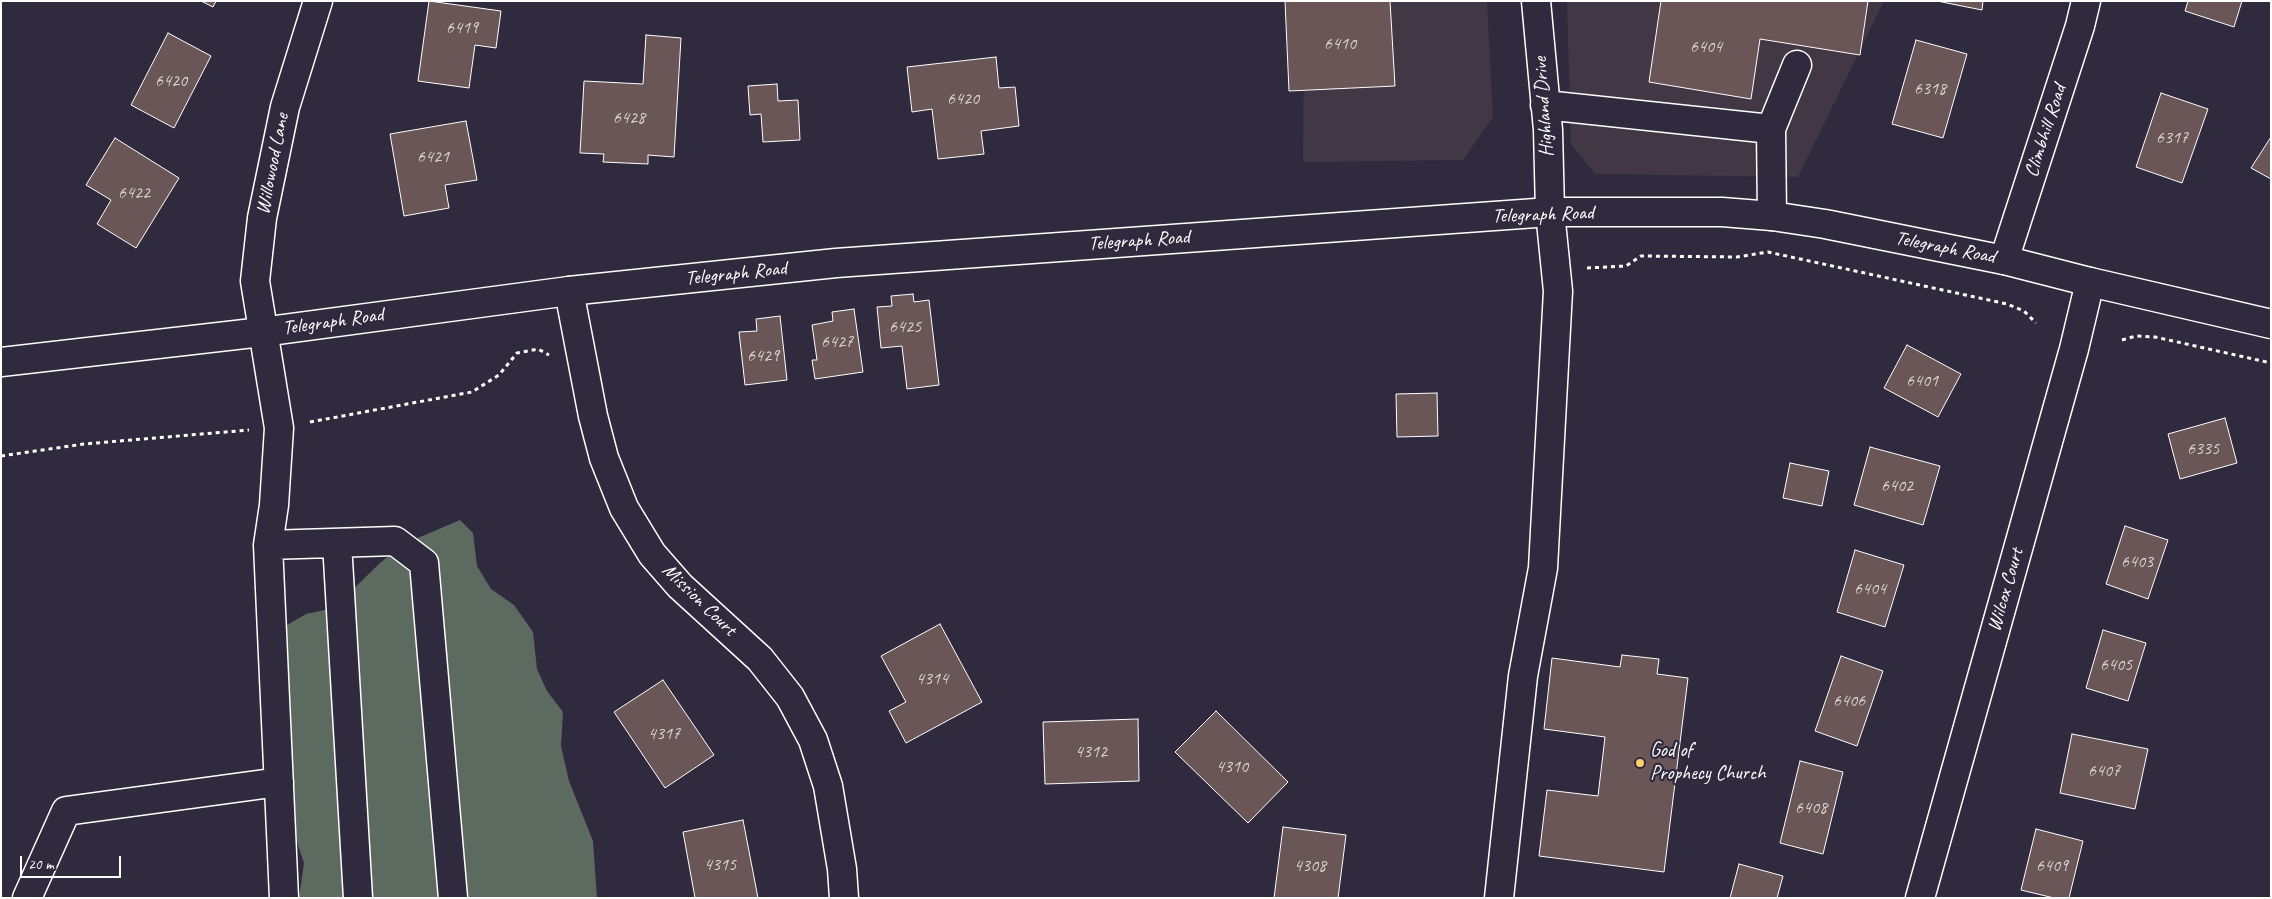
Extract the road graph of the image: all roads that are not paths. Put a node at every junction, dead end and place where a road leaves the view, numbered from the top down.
1 (318, 1) edge
2 (1536, 1) edge
3 (2086, 1) edge
4 (1797, 65) dead end
5 (1545, 105) junction
6 (1771, 129) junction
7 (1550, 212) junction
8 (1772, 216) junction
9 (2004, 260) junction
10 (2090, 282) junction
11 (569, 291) junction
12 (2271, 324) edge
13 (262, 332) junction
14 (1, 362) edge
15 (337, 543) junction
16 (268, 545) junction
17 (279, 782) junction
18 (27, 898) edge
19 (284, 898) edge
20 (358, 898) edge
21 (454, 898) edge
22 (844, 898) edge
23 (1499, 898) edge
24 (1920, 898) edge

1 - 13 main road, Willowood Lane
2 - 5 main road, Highland Drive
3 - 9 main road, Climbhill Road
4 - 6 main road
5 - 6 main road
5 - 7 main road, Highland Drive
6 - 8 main road
7 - 8 main road, Telegraph Road
7 - 11 main road, Telegraph Road
7 - 23 main road, Highland Drive
8 - 9 main road, Telegraph Road
9 - 10 main road, Telegraph Road
10 - 12 main road, Telegraph Road
10 - 24 main road, Wilcox Court
11 - 13 main road, Telegraph Road
11 - 22 main road, Mission Court
13 - 14 main road, Telegraph Road
13 - 16 main road, Willowood Lane
15 - 16 main road
15 - 20 main road
15 - 21 main road
16 - 17 main road, Willowood Lane
17 - 18 main road
17 - 19 main road, Willowood Lane

